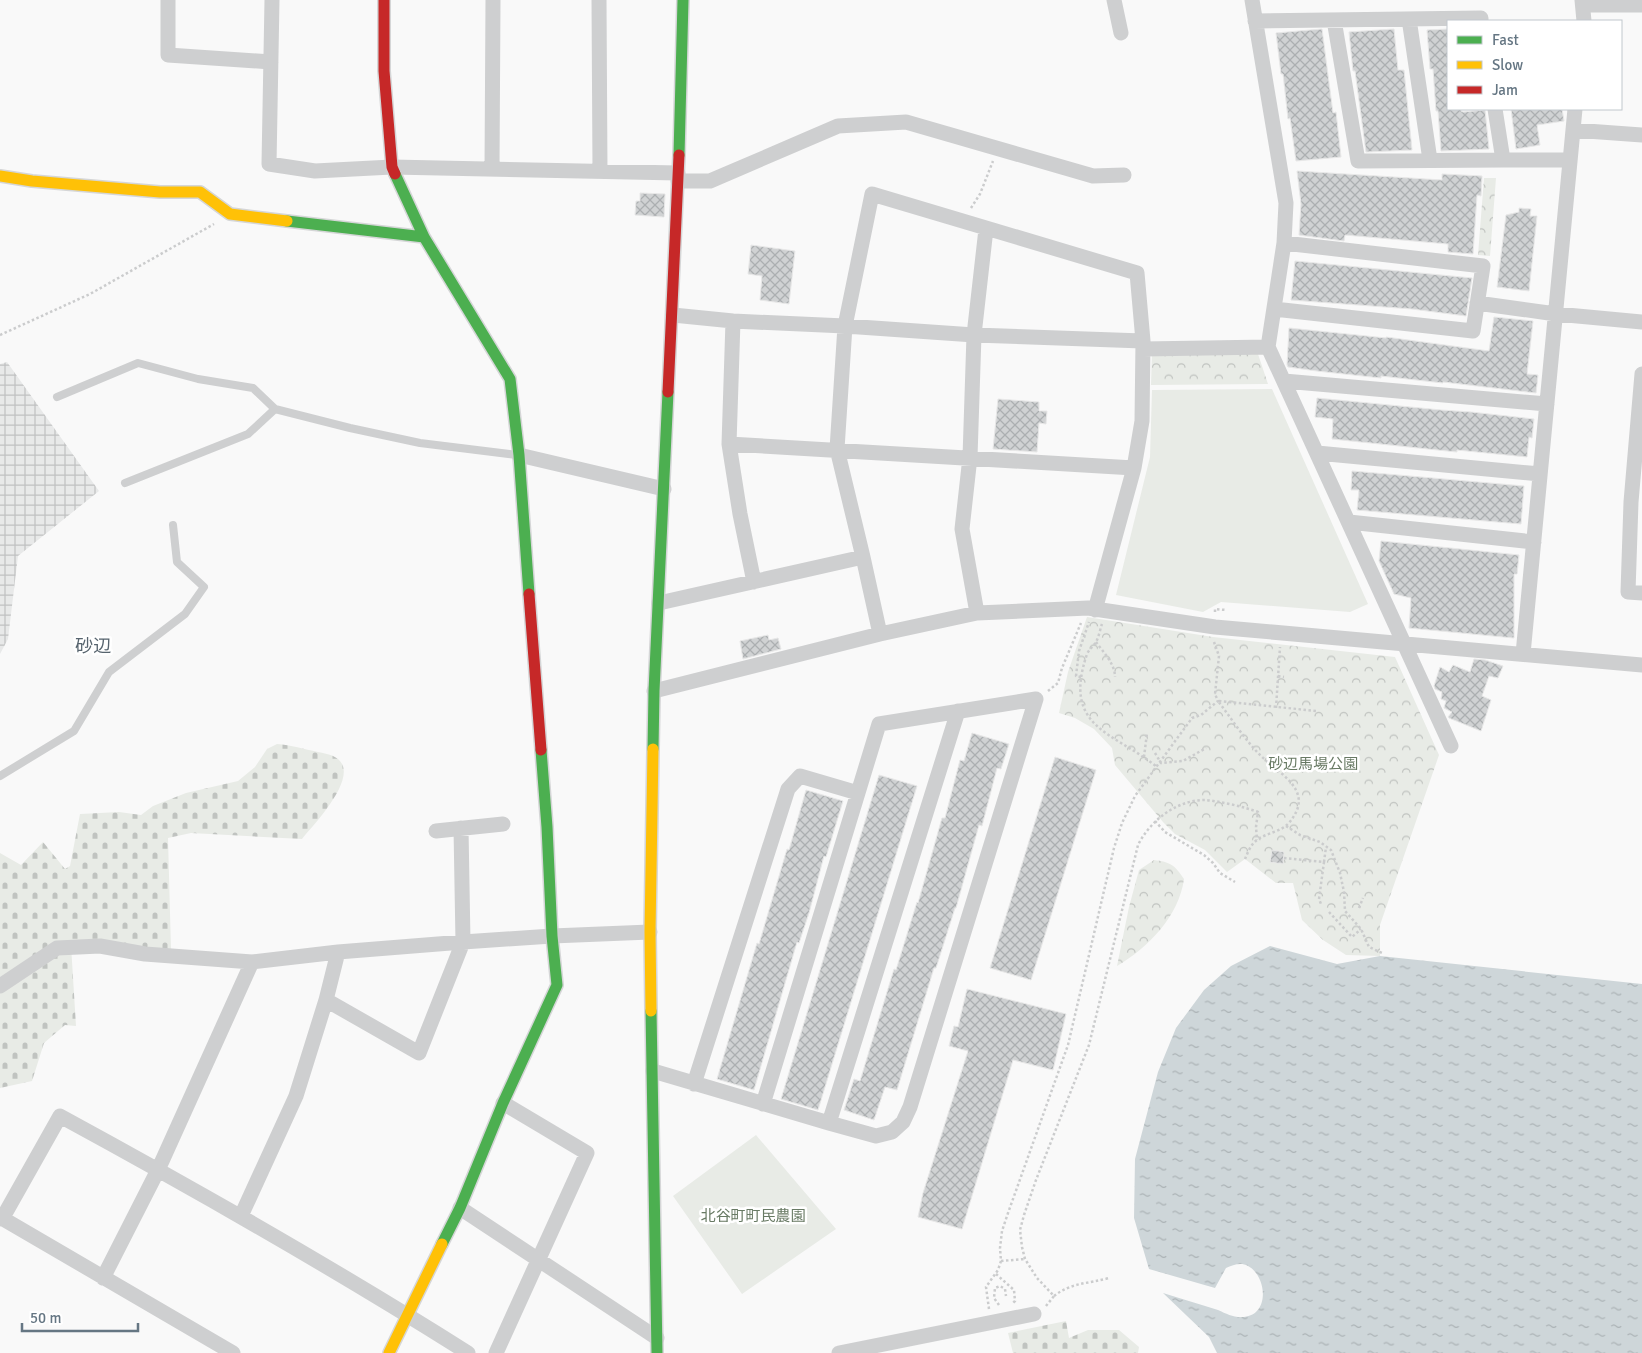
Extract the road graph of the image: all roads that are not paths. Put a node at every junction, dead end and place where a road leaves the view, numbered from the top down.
1 (168, 0) edge
2 (272, 0) edge
3 (384, 0) edge
4 (493, 0) edge
5 (599, 0) edge
6 (683, 0) edge
7 (1114, 0) edge
8 (1252, 0) edge
9 (1582, 2) edge
10 (1642, 5) edge
11 (1409, 19) junction
12 (1334, 20) junction
13 (1481, 20) edge
14 (1584, 20) edge
15 (1255, 21) junction
16 (1121, 33) dead end
17 (271, 62) junction
18 (1495, 110) edge
19 (1575, 110) edge
20 (1572, 130) junction
21 (1642, 135) edge
22 (1430, 160) junction
23 (1504, 160) junction
24 (1570, 160) junction
25 (392, 167) junction
26 (492, 169) junction
27 (600, 171) junction
28 (1124, 175) dead end
29 (0, 176) edge
30 (678, 177) junction
31 (986, 229) junction
32 (424, 237) junction
33 (1284, 243) junction
34 (1478, 303) junction
35 (1274, 309) junction
36 (1556, 314) junction
37 (673, 315) junction
38 (733, 321) junction
39 (1642, 322) edge
40 (845, 326) junction
41 (974, 335) junction
42 (1143, 345) junction
43 (1268, 347) junction
44 (1642, 374) edge
45 (1284, 381) junction
46 (57, 397) dead end
47 (1547, 404) junction
48 (275, 409) junction
49 (1641, 413) edge
50 (729, 444) junction
51 (837, 449) junction
52 (1317, 453) junction
53 (519, 455) junction
54 (970, 457) junction
55 (1134, 468) junction
56 (1540, 474) junction
57 (125, 483) dead end
58 (664, 488) junction
59 (1637, 502) edge
60 (1349, 522) junction
61 (174, 525) dead end
62 (1534, 542) junction
63 (863, 558) junction
64 (754, 582) junction
65 (1642, 593) edge
66 (659, 602) junction
67 (1091, 609) junction
68 (977, 613) junction
69 (880, 634) junction
70 (1403, 643) junction
71 (1523, 654) junction
72 (1642, 665) edge
73 (654, 690) junction
74 (958, 712) junction
75 (1451, 746) dead end
76 (0, 776) edge
77 (858, 793) junction
78 (503, 824) dead end
79 (461, 828) junction
80 (436, 832) dead end
81 (650, 932) junction
82 (552, 936) junction
83 (463, 942) junction
84 (338, 952) junction
85 (252, 962) junction
86 (0, 986) edge
87 (326, 1000) junction
88 (653, 1071) junction
89 (694, 1084) junction
90 (503, 1103) junction
91 (763, 1104) junction
92 (829, 1124) junction
93 (158, 1170) junction
94 (460, 1208) junction
95 (241, 1216) junction
96 (1, 1218) edge
97 (537, 1259) junction
98 (103, 1278) junction
99 (407, 1314) junction
100 (1034, 1314) road end
101 (656, 1345) edge
102 (844, 1352) edge
103 (234, 1353) edge
104 (389, 1353) edge
105 (468, 1353) edge
106 (496, 1353) edge

1 - 17 street
2 - 17 street
3 - 25 street
4 - 26 street
5 - 27 street
6 - 30 street
7 - 16 street
8 - 15 street
9 - 10 street
9 - 14 street
11 - 12 street
11 - 13 street
11 - 22 street
12 - 15 street
12 - 22 street
15 - 33 street
17 - 25 street
18 - 23 street
19 - 20 street
20 - 21 street
20 - 24 street
22 - 23 street
23 - 24 street
24 - 36 street
25 - 26 street
25 - 32 street
26 - 27 street
27 - 30 street
28 - 30 street
29 - 32 street
30 - 37 street
31 - 40 street
31 - 41 street
31 - 42 street
32 - 53 street
33 - 34 street
33 - 35 street
34 - 35 street
34 - 36 street
35 - 43 street
36 - 39 street
36 - 47 street
37 - 38 street
37 - 58 street
38 - 40 street
38 - 50 street
40 - 41 street
40 - 51 street
41 - 42 street
41 - 54 street
42 - 43 street
42 - 55 street
43 - 45 street
44 - 49 street
45 - 47 street
45 - 52 street
46 - 48 lane
47 - 56 street
48 - 53 lane
48 - 57 lane
49 - 59 street
50 - 51 street
50 - 64 street
51 - 54 street
51 - 63 street
52 - 56 street
52 - 60 street
53 - 58 street
53 - 82 street
54 - 55 street
54 - 68 street
55 - 67 street
56 - 62 street
58 - 66 street
59 - 65 street
60 - 62 street
60 - 70 street
61 - 76 lane
62 - 71 street
63 - 64 street
63 - 69 street
64 - 66 street
66 - 73 street
67 - 68 street
67 - 70 street
68 - 69 street
69 - 73 street
70 - 71 street
70 - 75 street
71 - 72 street
73 - 81 street
74 - 77 street
74 - 92 street
74 - 92 street
77 - 89 street
77 - 91 street
78 - 79 street
79 - 80 street
79 - 83 street
81 - 82 street
81 - 88 street
82 - 83 street
82 - 90 street
83 - 84 street
83 - 87 street
84 - 85 street
84 - 87 street
85 - 86 street
85 - 93 street
87 - 95 street
88 - 89 street
88 - 101 street
89 - 91 street
90 - 94 street
90 - 97 street
91 - 92 street
93 - 95 street
93 - 96 street
93 - 98 street
94 - 97 street
94 - 99 street
95 - 99 street
96 - 98 street
97 - 101 street
97 - 106 street
98 - 103 street
99 - 104 street
99 - 105 street
100 - 102 street

